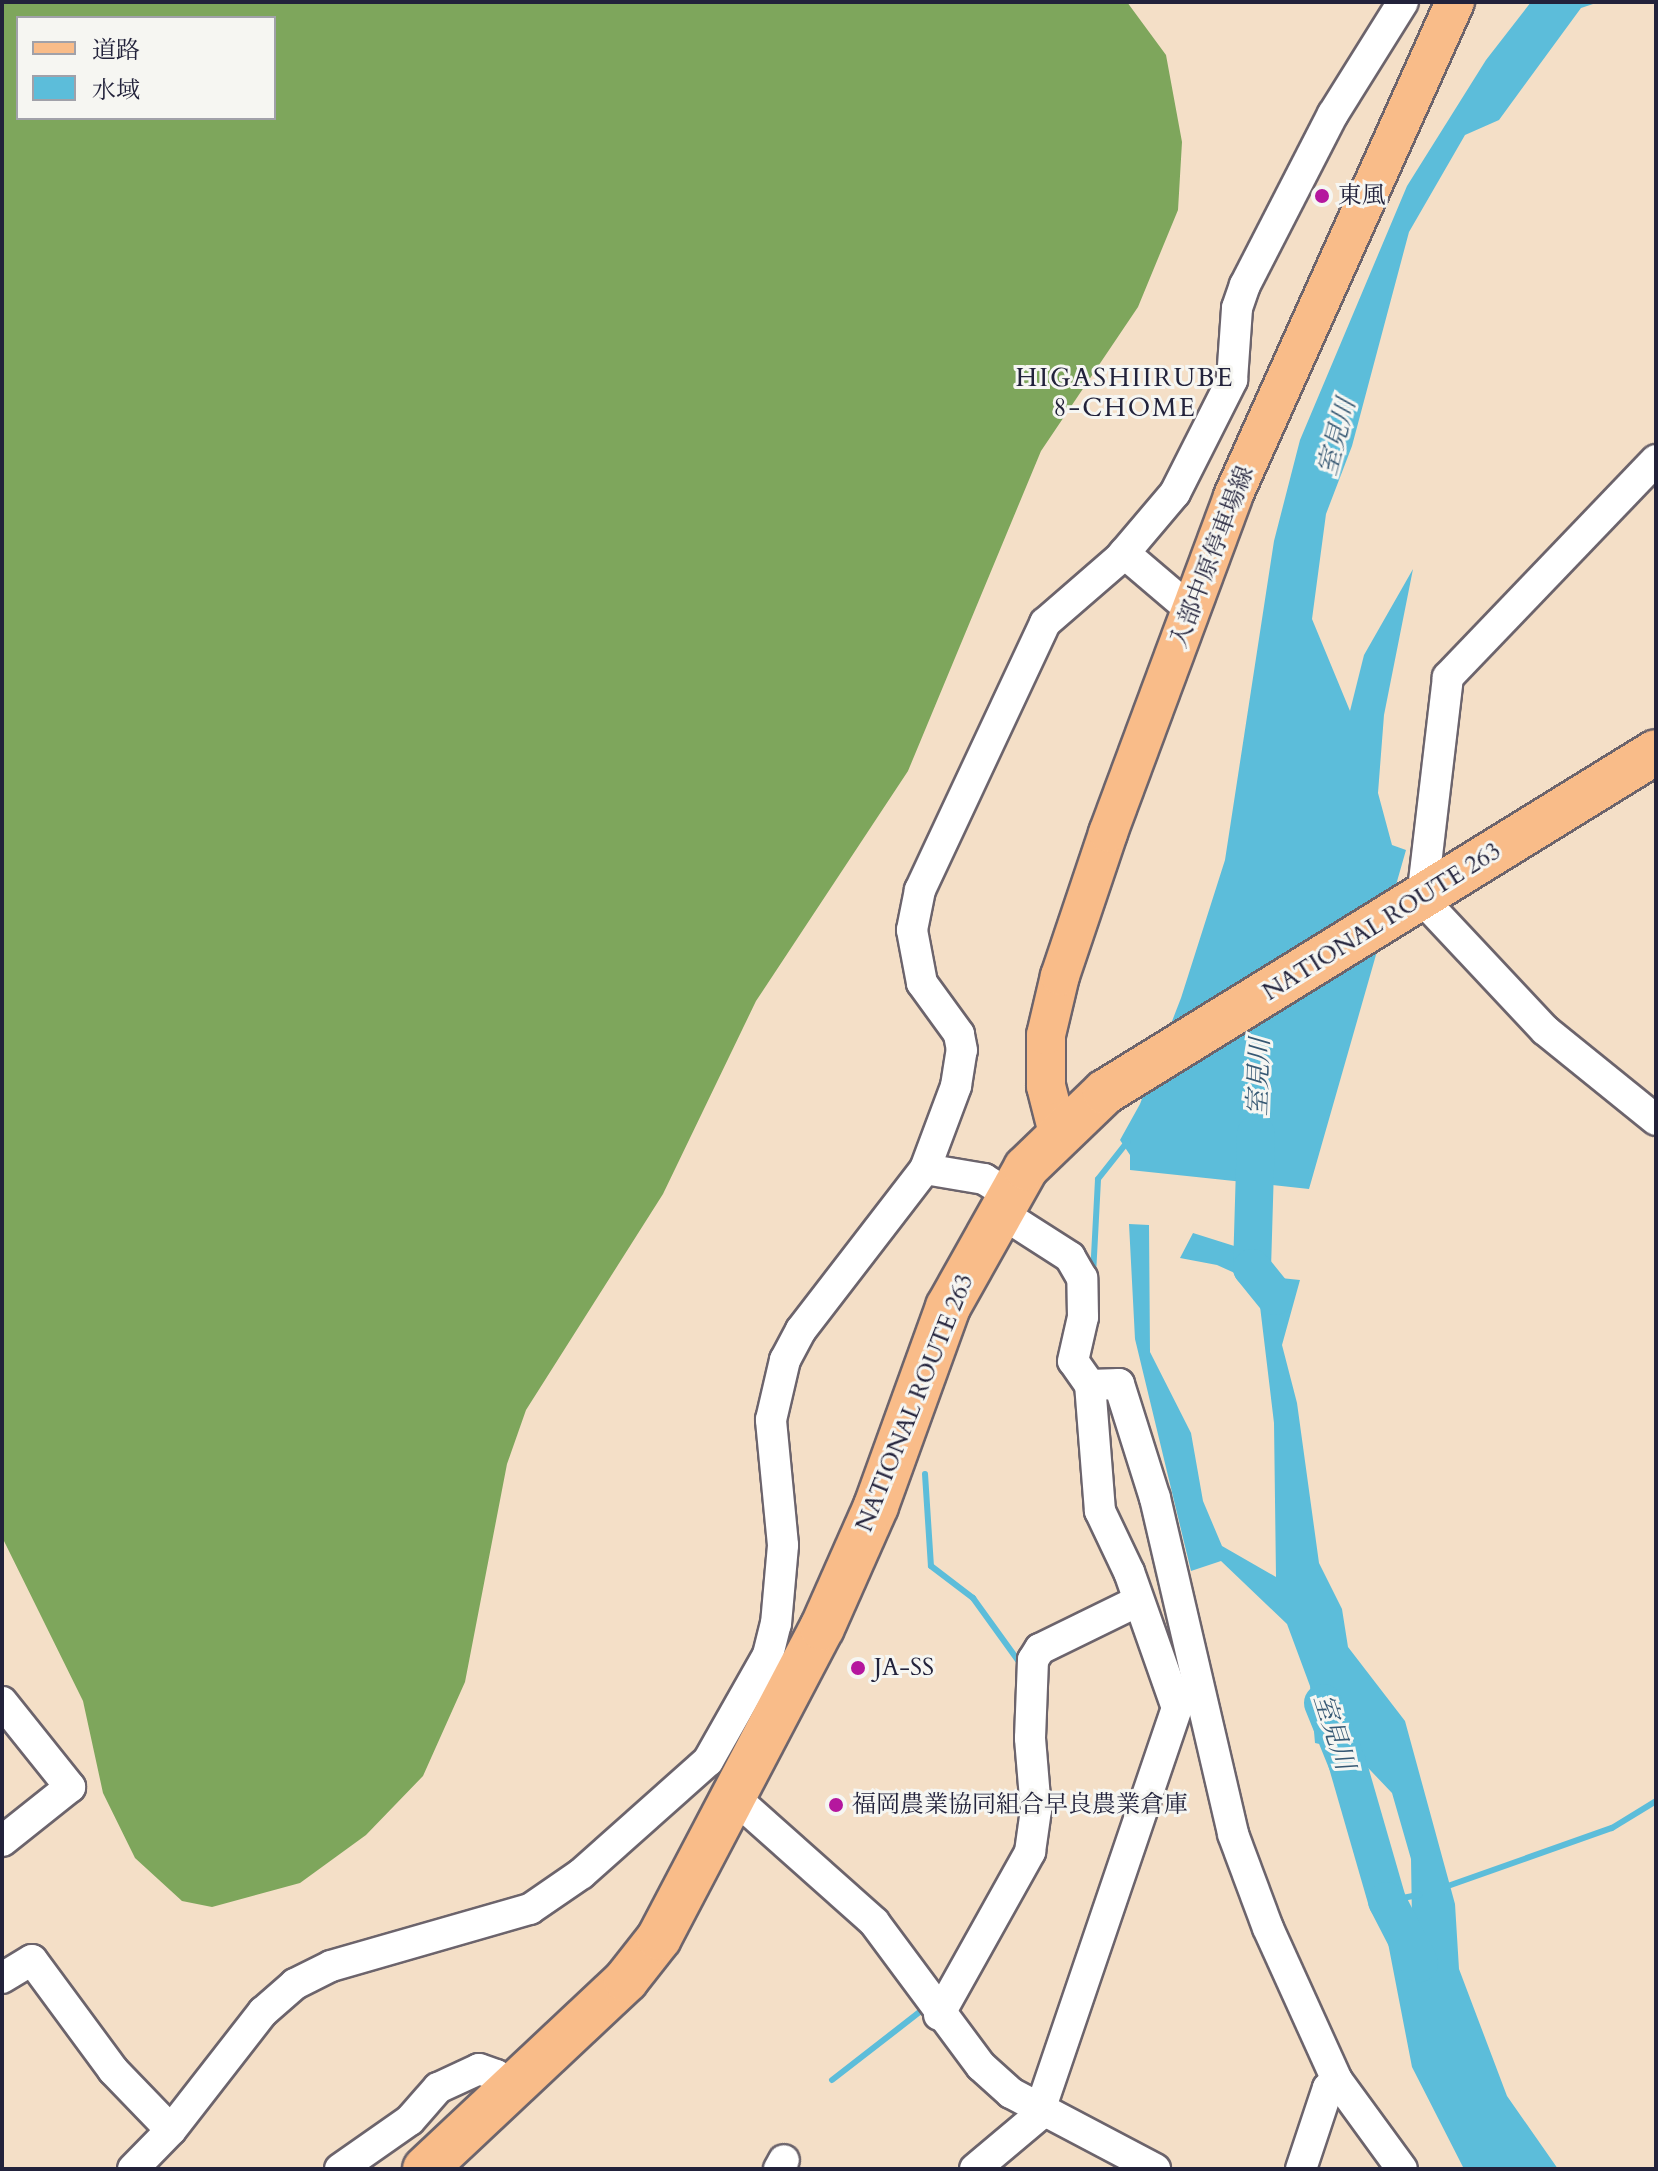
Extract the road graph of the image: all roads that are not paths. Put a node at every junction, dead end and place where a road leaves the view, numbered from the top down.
1 (1403, 2) edge
2 (1455, 2) edge
3 (1656, 460) edge
4 (1124, 553) junction
5 (1191, 610) junction
6 (1656, 752) edge
7 (1412, 906) junction
8 (1656, 1120) edge
9 (1058, 1133) junction
10 (925, 1169) junction
11 (1003, 1202) junction
12 (1090, 1385) junction
13 (1136, 1602) junction
14 (2, 1702) edge
15 (727, 1781) junction
16 (2, 1841) edge
17 (2, 1978) edge
18 (939, 2015) junction
19 (1337, 2080) junction
20 (507, 2091) junction
21 (1040, 2108) junction
22 (171, 2130) junction
23 (134, 2169) edge
24 (340, 2169) edge
25 (425, 2169) edge
26 (975, 2169) edge
27 (1155, 2169) edge
28 (1301, 2169) edge
29 (1402, 2169) edge

1 - 4 street
2 - 5 main road, 入部中原停車場線
3 - 7 street
4 - 5 street
4 - 10 street
5 - 9 main road, 入部中原停車場線
6 - 7 highway, NATIONAL ROUTE 263
7 - 8 street
7 - 9 highway, NATIONAL ROUTE 263
9 - 11 highway, NATIONAL ROUTE 263
10 - 11 street
10 - 15 street
11 - 12 street
11 - 15 highway, NATIONAL ROUTE 263
12 - 13 street
12 - 19 street
13 - 18 street
13 - 21 street
14 - 16 street
15 - 18 street
15 - 20 highway, NATIONAL ROUTE 263
15 - 22 street
17 - 22 street
18 - 21 street
19 - 28 street
19 - 29 street
20 - 24 street
20 - 25 highway, NATIONAL ROUTE 263
21 - 26 street
21 - 27 street
22 - 23 street

